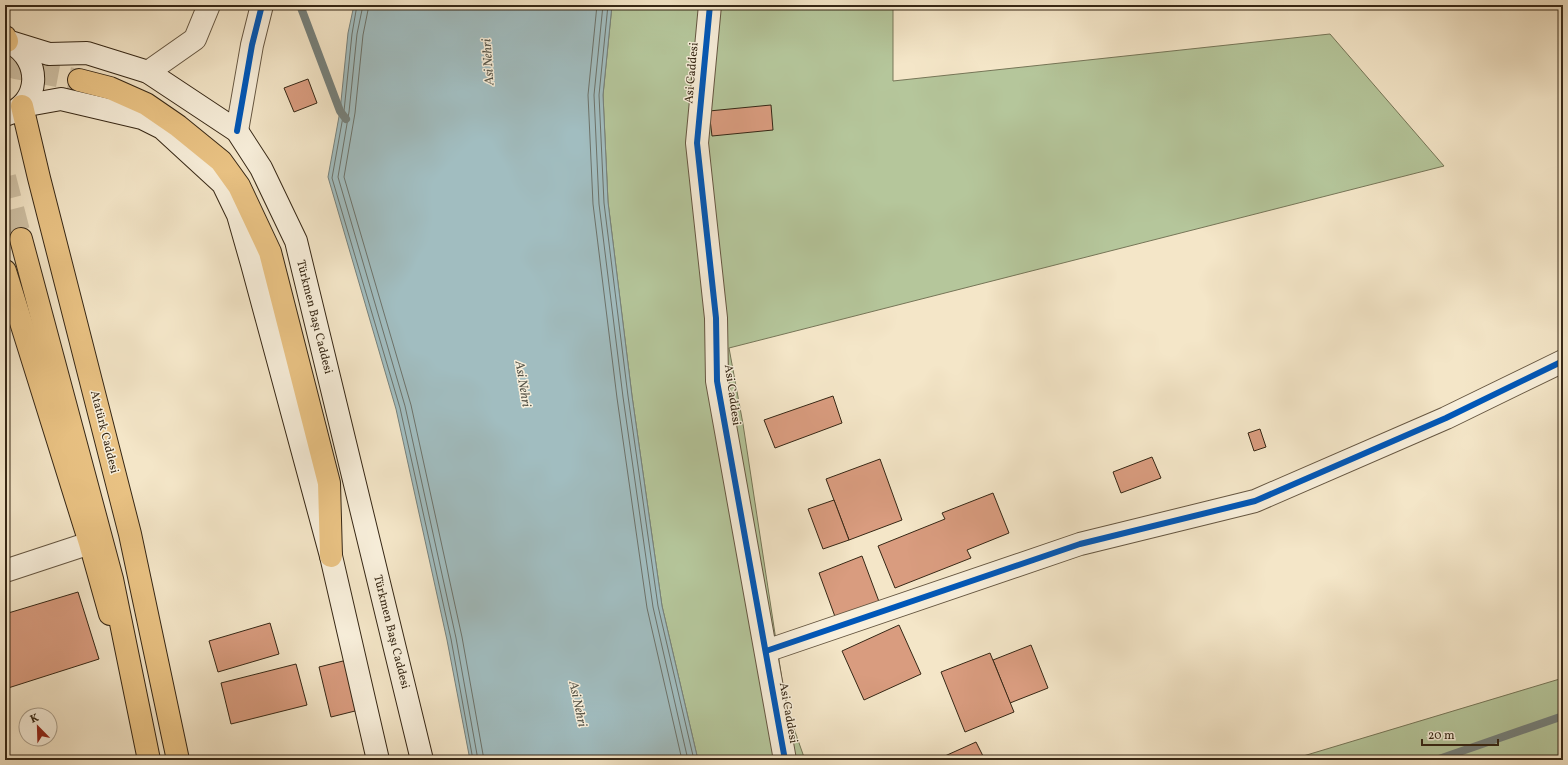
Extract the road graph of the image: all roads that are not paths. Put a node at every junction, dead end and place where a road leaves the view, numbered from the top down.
1 (209, 5) edge
2 (710, 5) edge
3 (261, 6) edge
4 (6, 39) edge
5 (148, 72) junction
6 (79, 80) tunnel mouth
7 (14, 111) edge
8 (238, 131) junction
9 (21, 239) tunnel mouth
10 (5, 271) edge
11 (1563, 360) edge
12 (90, 543) junction
13 (331, 556) junction
14 (5, 571) edge
15 (766, 651) junction
16 (144, 734) junction
17 (149, 760) edge
18 (178, 760) edge
19 (378, 760) edge
20 (422, 760) edge
21 (785, 760) edge

1 - 5 street
2 - 15 street, Asi Caddesi
3 - 8 street
4 - 5 street, Türkmen Başı Caddesi
4 - 7 street
5 - 8 street, Türkmen Başı Caddesi
6 - 13 main road
7 - 13 street
7 - 18 main road, Atatürk Caddesi
8 - 20 street, Türkmen Başı Caddesi
9 - 16 main road
10 - 12 main road
11 - 15 street
12 - 14 street
12 - 16 main road
13 - 19 street
15 - 21 street, Asi Caddesi
16 - 17 main road

